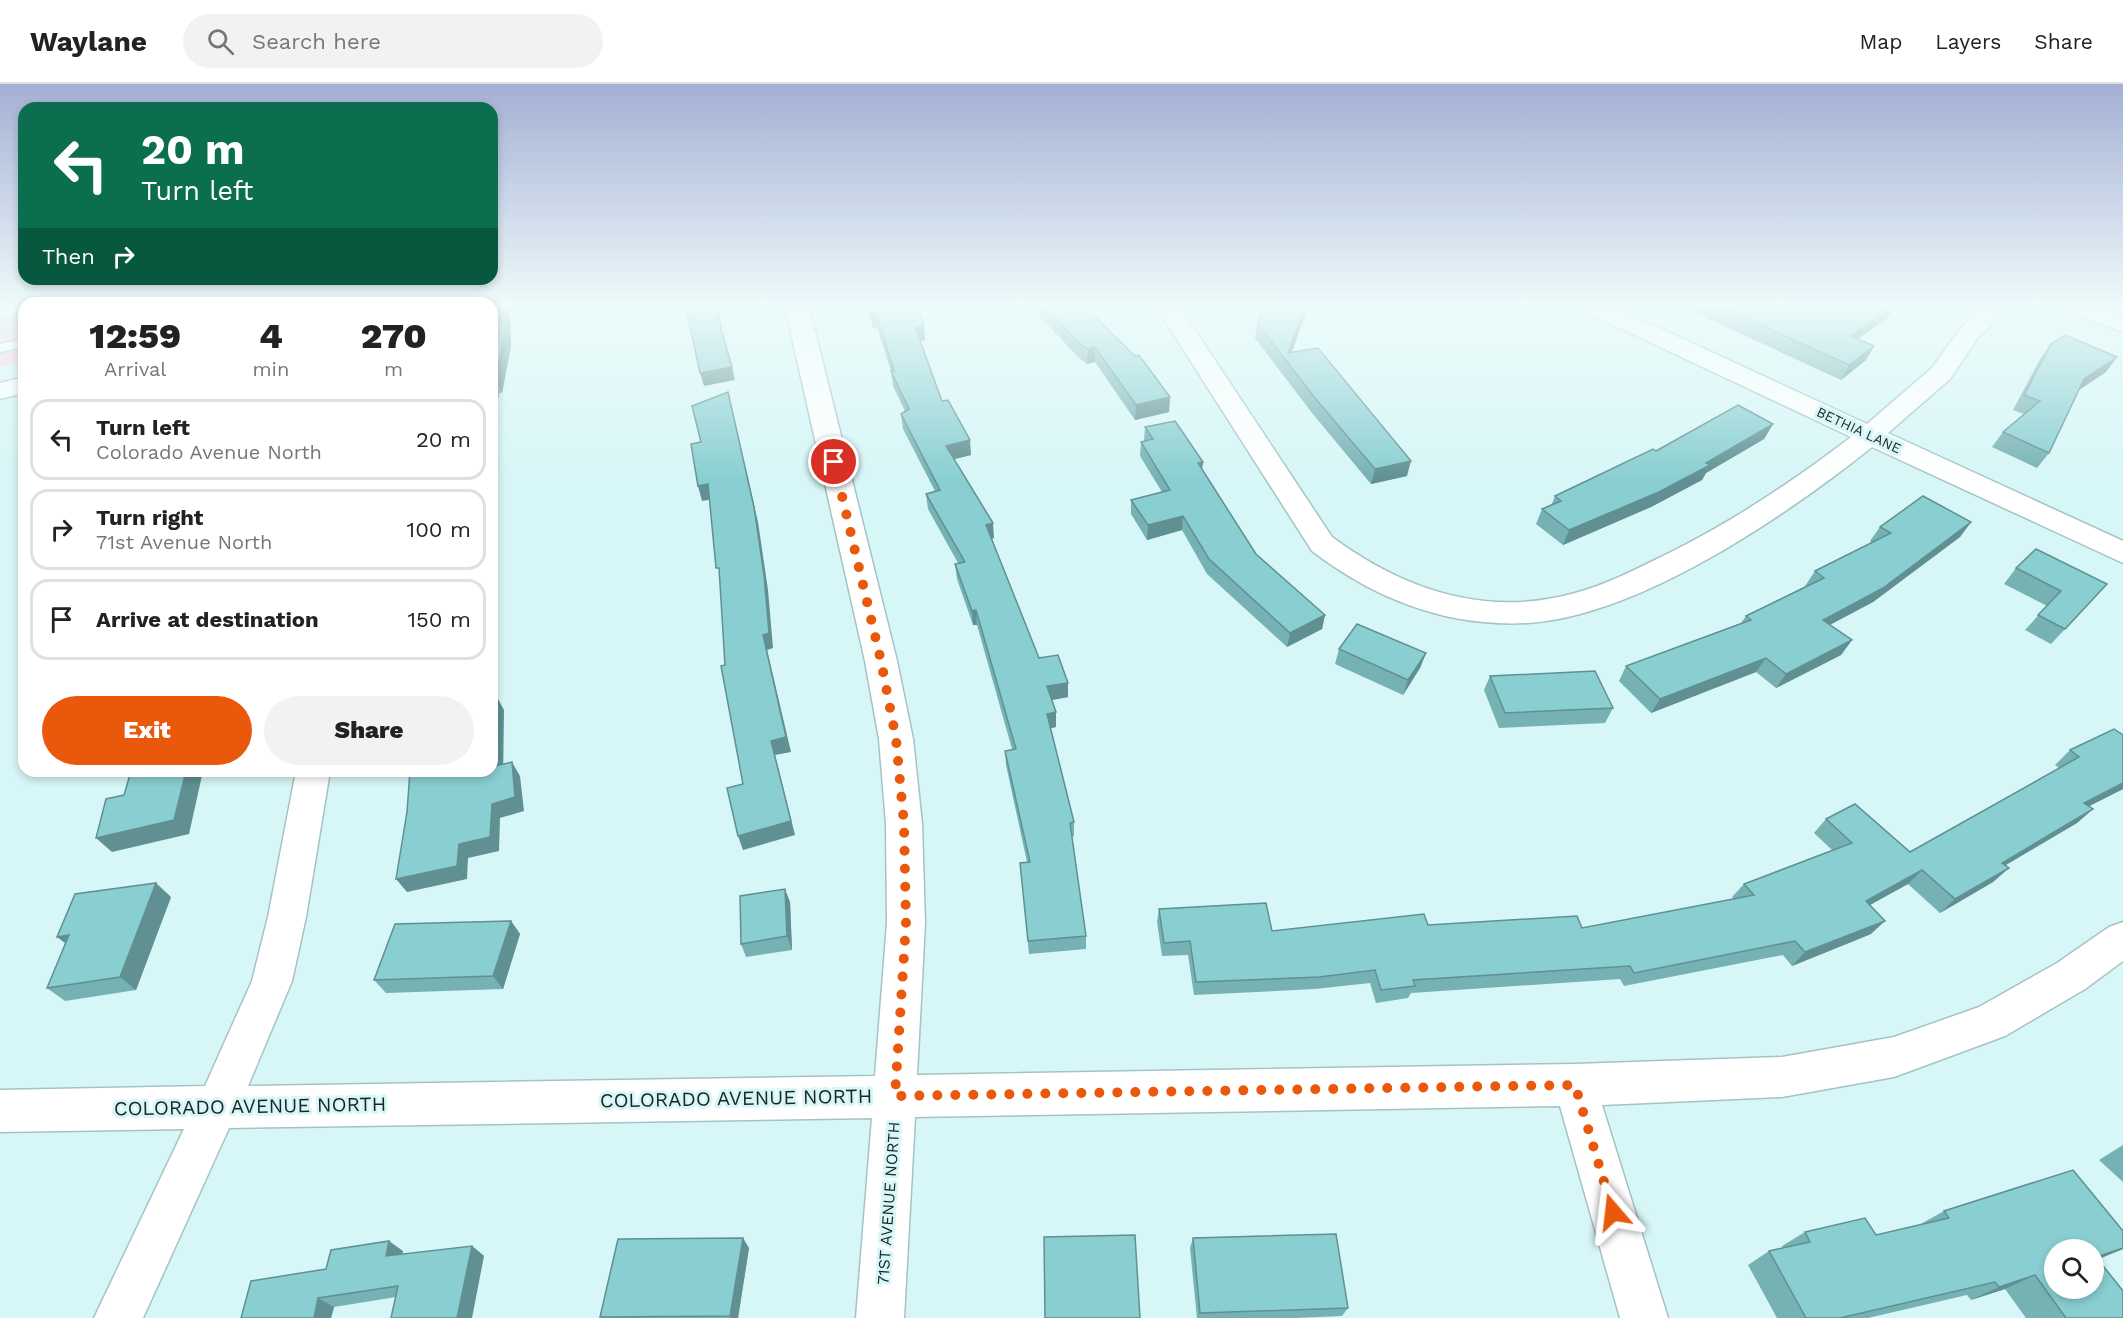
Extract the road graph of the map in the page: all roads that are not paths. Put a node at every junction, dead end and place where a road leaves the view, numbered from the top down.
1 (811, 365) edge
2 (1205, 365) edge
3 (1718, 365) edge
4 (1948, 365) edge
5 (18, 386) edge
6 (0, 391) edge
7 (1869, 435) junction
8 (2123, 553) edge
9 (312, 777) edge
10 (2123, 939) edge
11 (1575, 1085) junction
12 (895, 1096) junction
13 (217, 1107) junction
14 (0, 1111) edge
15 (118, 1318) edge
16 (880, 1318) edge
17 (1644, 1318) edge

1 - 12 street, 71ST AVENUE NORTH
2 - 7 street
3 - 7 street, BETHIA LANE
4 - 7 street
5 - 6 street
7 - 8 street, BETHIA LANE
9 - 13 street
10 - 11 street, COLORADO AVENUE NORTH
11 - 12 street, COLORADO AVENUE NORTH
11 - 17 street
12 - 13 street, COLORADO AVENUE NORTH
12 - 16 street, 71ST AVENUE NORTH
13 - 14 street, COLORADO AVENUE NORTH
13 - 15 street

